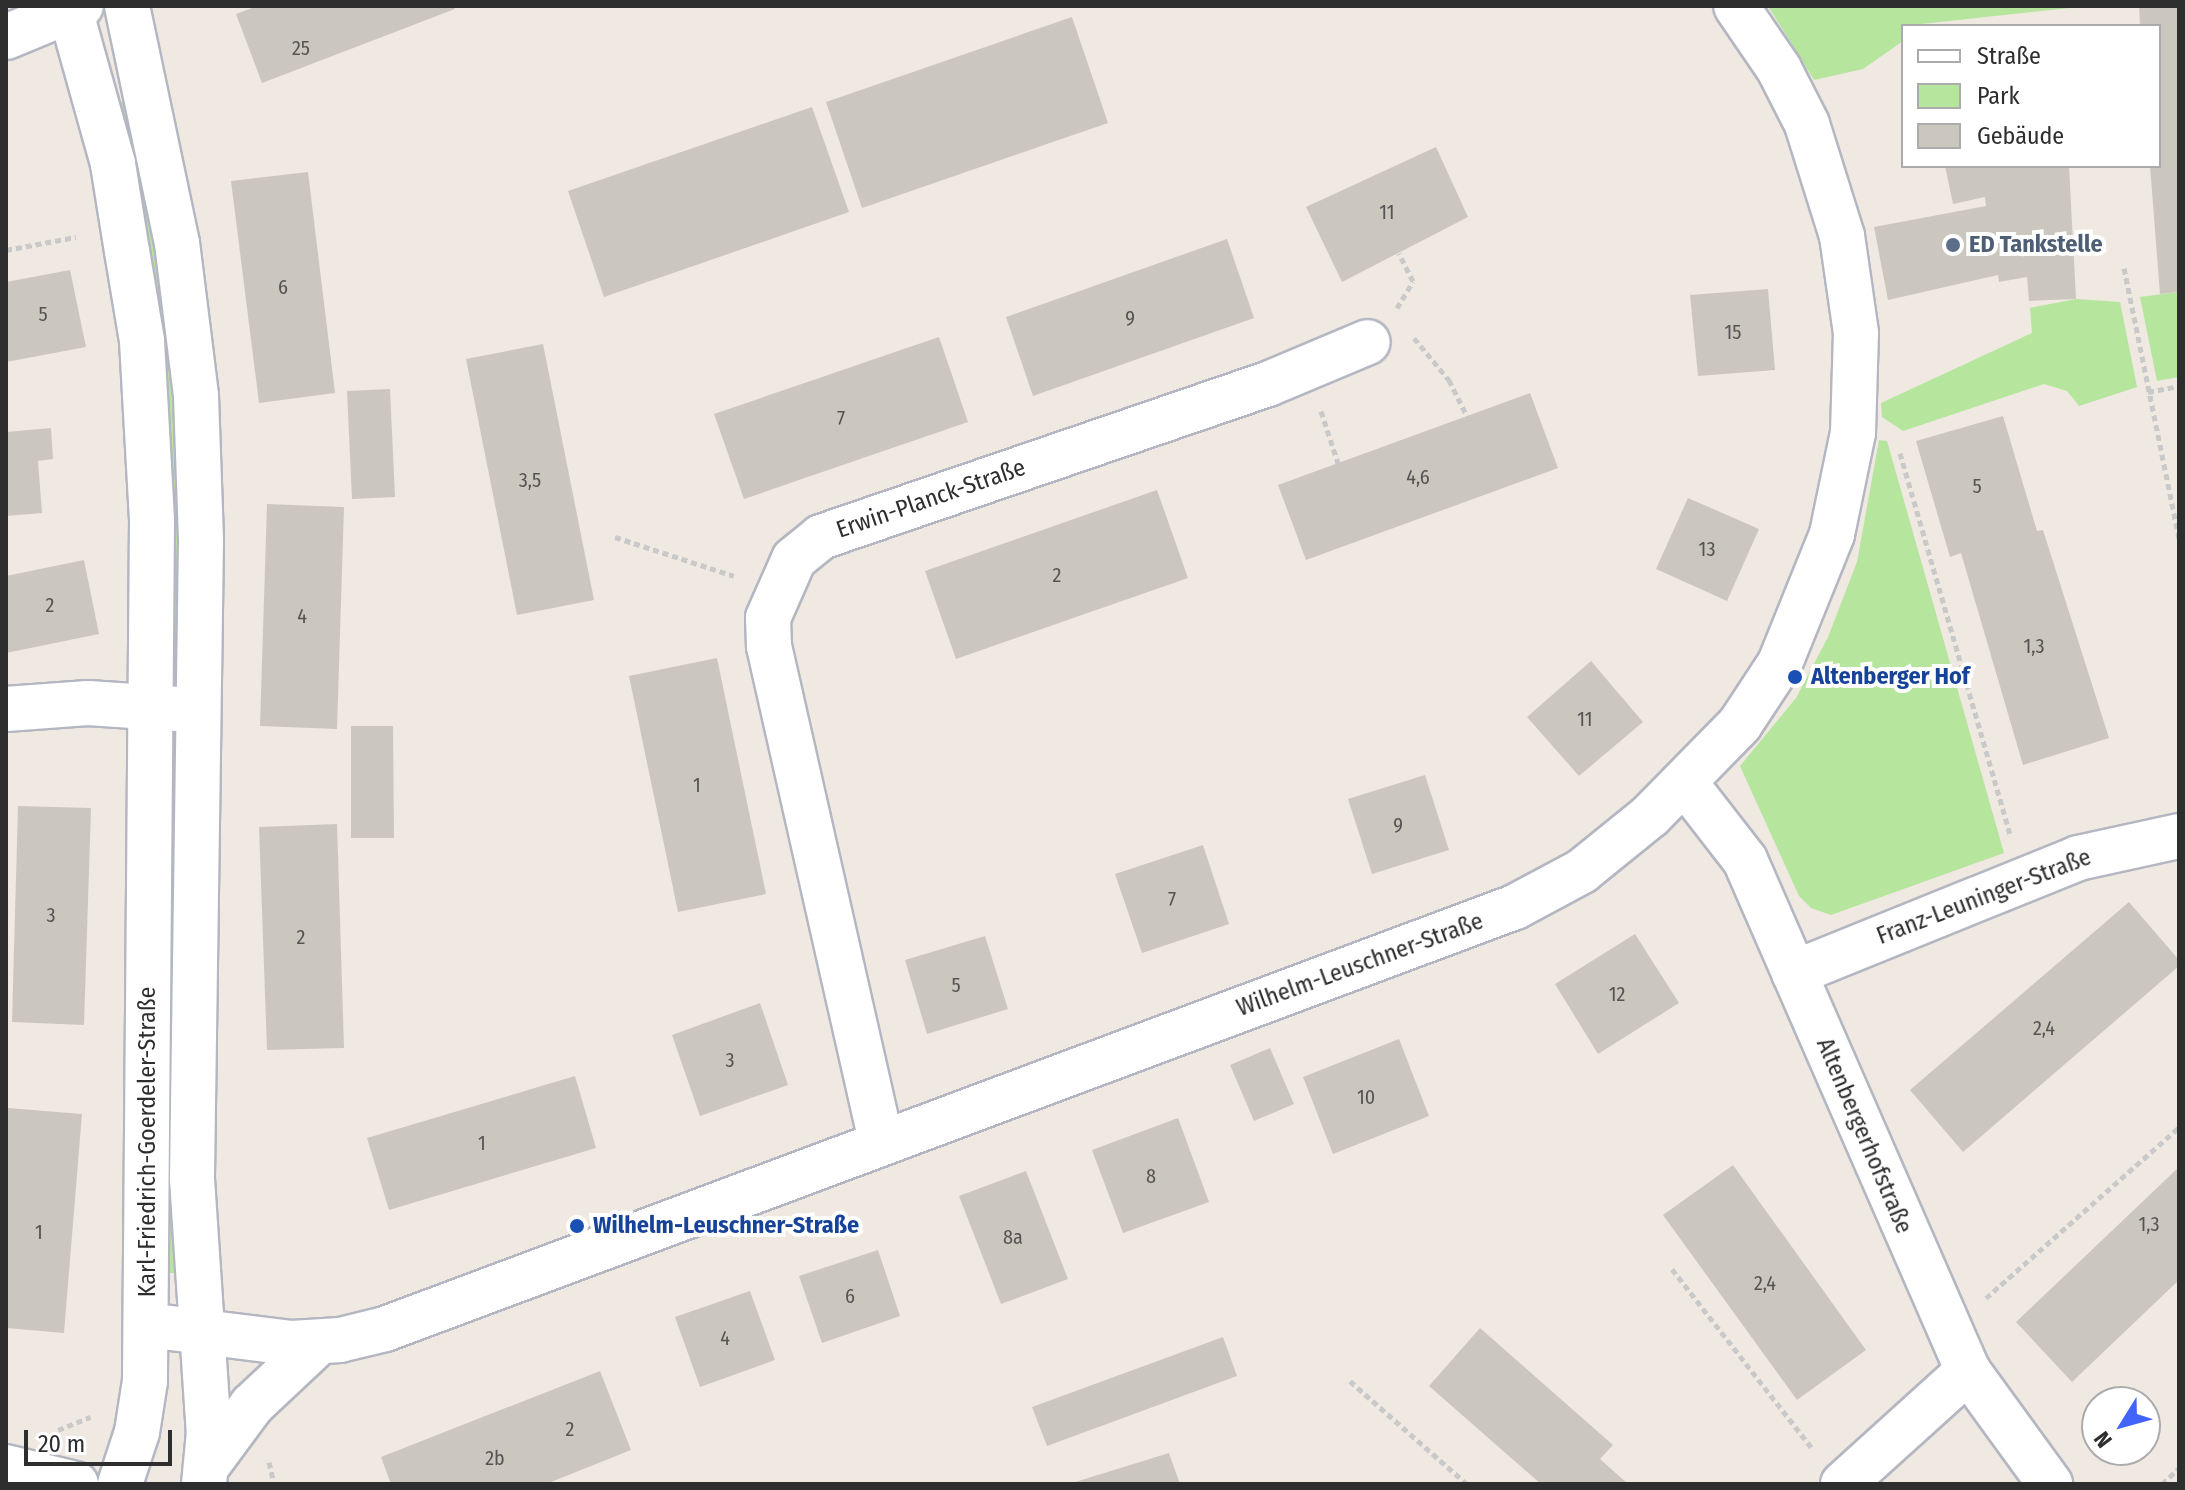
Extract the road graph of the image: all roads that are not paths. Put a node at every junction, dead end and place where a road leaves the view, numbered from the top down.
1 (127, 6) edge
2 (1736, 6) edge
3 (73, 7) edge
4 (6, 37) edge
5 (1384, 336) road end
6 (150, 707) junction
7 (6, 709) edge
8 (200, 710) junction
9 (1686, 784) junction
10 (2179, 836) edge
11 (1794, 973) junction
12 (881, 1141) junction
13 (147, 1325) junction
14 (201, 1333) junction
15 (318, 1343) junction
16 (1968, 1371) junction
17 (6, 1467) edge
18 (1832, 1472) edge
19 (206, 1475) edge
20 (76, 1484) edge
21 (120, 1484) edge
22 (2050, 1484) edge

1 - 8 street, Karl-Friedrich-Goerdeler-Straße
2 - 9 street, Wilhelm-Leuschner-Straße
3 - 4 street
3 - 6 street, Karl-Friedrich-Goerdeler-Straße
5 - 12 street, Erwin-Planck-Straße
6 - 7 street
6 - 8 street
6 - 13 street, Karl-Friedrich-Goerdeler-Straße
8 - 14 street, Karl-Friedrich-Goerdeler-Straße
9 - 11 street, Altenbergerhofstraße
9 - 12 street, Wilhelm-Leuschner-Straße
10 - 11 street, Franz-Leuninger-Straße
11 - 16 street, Altenbergerhofstraße
12 - 15 street, Wilhelm-Leuschner-Straße
13 - 14 street, Karl-Friedrich-Goerdeler-Straße
13 - 21 street
14 - 15 street, Wilhelm-Leuschner-Straße
14 - 19 street
15 - 19 street
16 - 18 street
16 - 22 street, Altenbergerhofstraße
17 - 20 street

